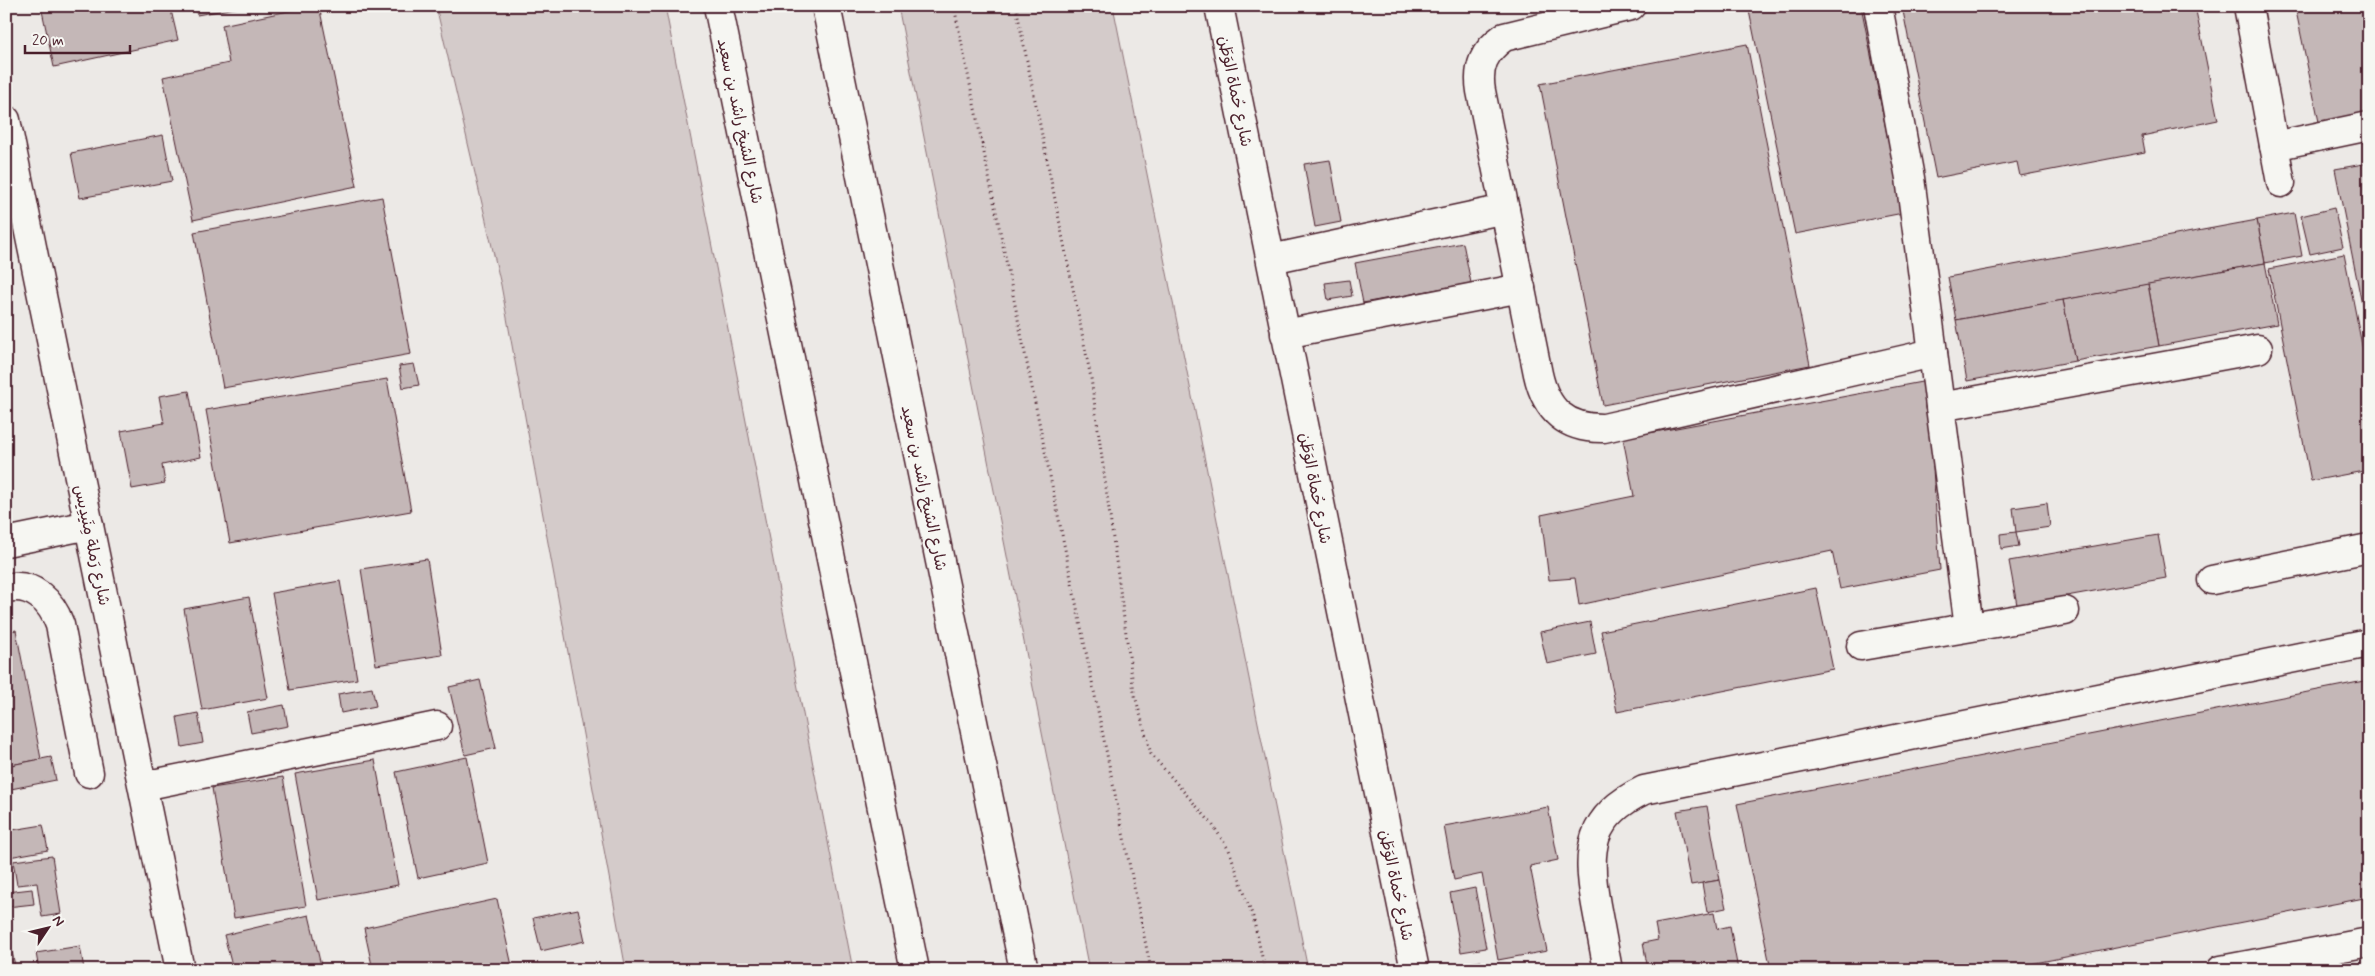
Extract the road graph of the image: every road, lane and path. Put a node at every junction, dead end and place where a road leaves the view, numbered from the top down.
1 (718, 6) edge
2 (826, 6) edge
3 (954, 6) edge
4 (1016, 6) edge
5 (1219, 6) edge
6 (1631, 6) edge
7 (1878, 6) edge
8 (2248, 6) edge
9 (6, 120) edge
10 (2369, 126) edge
11 (2274, 146) junction
12 (2281, 183) dead end
13 (1505, 209) junction
14 (1271, 259) junction
15 (1520, 288) junction
16 (1285, 334) junction
17 (2258, 349) dead end
18 (1933, 353) junction
19 (1940, 407) junction
20 (90, 525) junction
21 (6, 542) edge
22 (2369, 548) edge
23 (2212, 580) dead end
24 (6, 588) edge
25 (2064, 611) dead end
26 (1970, 627) junction
27 (2369, 643) edge
28 (1861, 646) dead end
29 (437, 726) dead end
30 (89, 773) dead end
31 (143, 786) junction
32 (2369, 942) edge
33 (180, 970) edge
34 (915, 970) edge
35 (1024, 970) edge
36 (1151, 970) edge
37 (1265, 970) edge
38 (1415, 970) edge
39 (1608, 970) edge
40 (2220, 970) edge

1 - 34 main road, شارع الشيخ راشد بن سعيد
2 - 35 main road, شارع الشيخ راشد بن سعيد
3 - 36 path
4 - 37 path
5 - 14 main road, شارع حُماة الوَطَن
6 - 13 main road
7 - 18 main road
8 - 11 main road
9 - 20 main road, شارع رَملة مِنَيدِيس
10 - 11 main road
11 - 12 main road
13 - 14 main road
13 - 15 main road
14 - 16 main road, شارع حُماة الوَطَن
15 - 16 main road
15 - 18 main road
16 - 38 main road, شارع حُماة الوَطَن
17 - 19 main road
18 - 19 main road
19 - 26 main road
20 - 21 main road
20 - 31 main road, شارع رَملة مِنَيدِيس
22 - 23 main road
24 - 30 main road
25 - 26 main road
26 - 28 main road
27 - 39 main road
29 - 31 main road
31 - 33 main road, شارع رَملة مِنَيدِيس
32 - 40 main road

